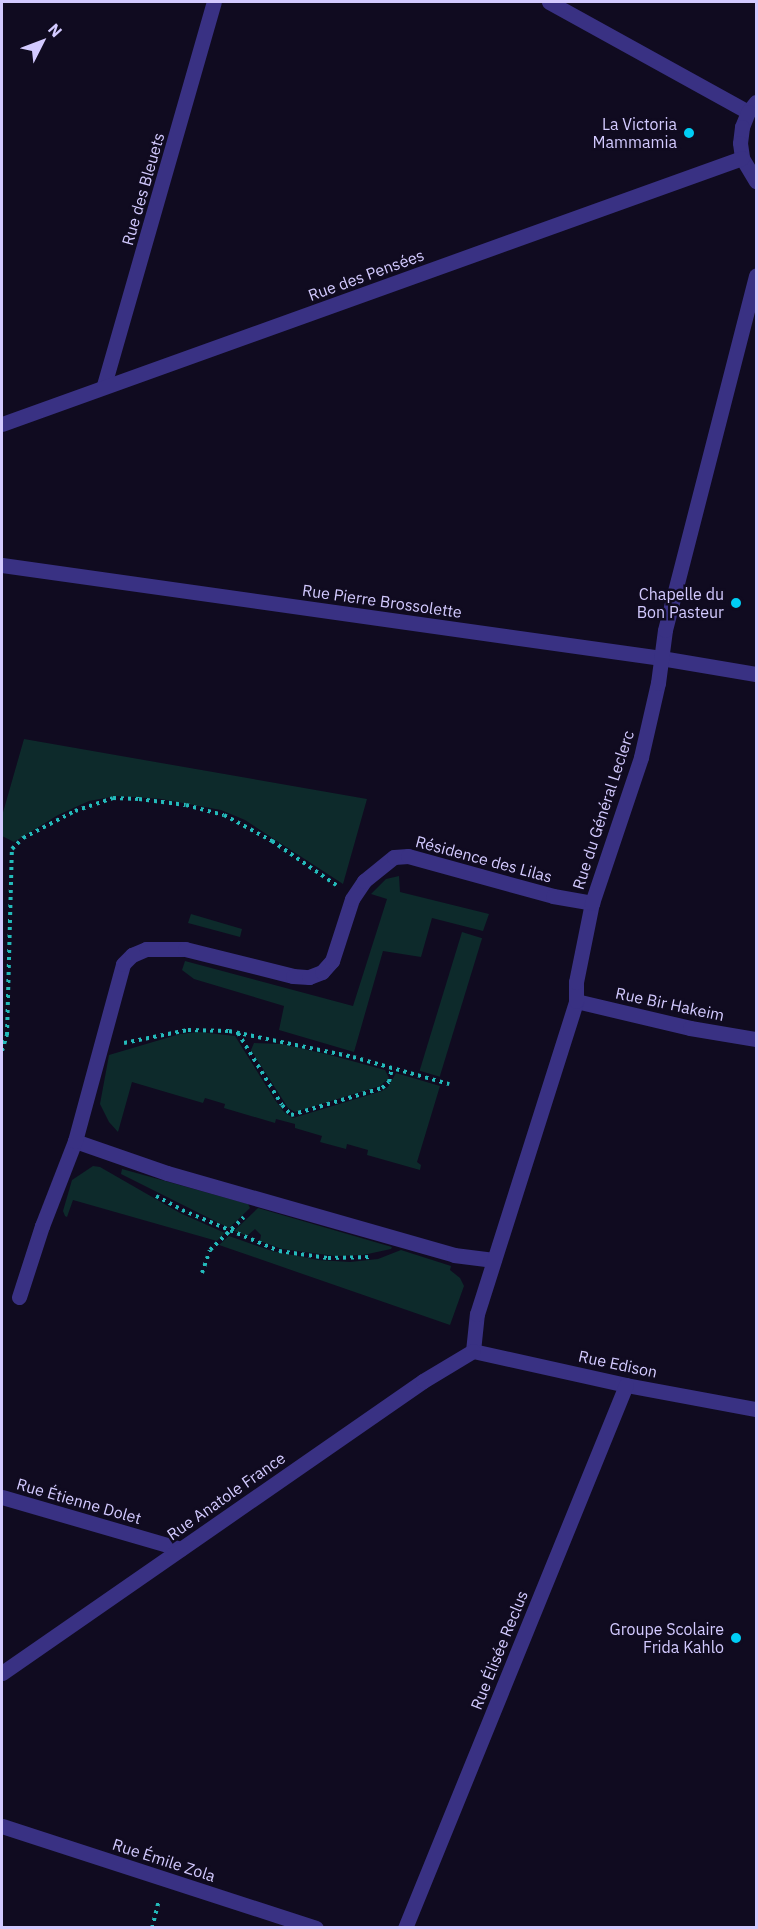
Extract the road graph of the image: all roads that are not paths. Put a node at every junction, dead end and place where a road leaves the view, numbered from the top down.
1 (214, 2) edge
2 (549, 2) edge
3 (752, 107) edge
4 (742, 158) junction
5 (756, 181) edge
6 (756, 275) edge
7 (104, 385) junction
8 (2, 424) edge
9 (2, 565) edge
10 (661, 658) junction
11 (756, 674) edge
12 (592, 903) junction
13 (576, 1001) junction
14 (756, 1039) edge
15 (75, 1141) junction
16 (494, 1260) junction
17 (19, 1297) dead end
18 (474, 1351) junction
19 (626, 1385) junction
20 (756, 1409) edge
21 (2, 1497) edge
22 (181, 1549) junction
23 (2, 1673) edge
24 (2, 1826) edge
25 (316, 1928) edge
26 (405, 1928) edge

1 - 7 street, Rue des Bleuets
2 - 3 street
3 - 4 street
4 - 5 street
4 - 7 street, Rue des Pensées
6 - 10 street, Rue du Général Leclerc
7 - 8 street, Rue des Pensées
9 - 10 street, Rue Pierre Brossolette
10 - 11 street, Rue Pierre Brossolette
10 - 12 street, Rue du Général Leclerc
12 - 13 street, Rue du Général Leclerc
12 - 15 street, Résidence des Lilas
13 - 14 street, Rue Bir Hakeim
13 - 16 street, Rue du Général Leclerc
15 - 16 street
15 - 17 street, Résidence des Lilas
16 - 18 street, Rue du Général Leclerc
18 - 19 street, Rue Edison
18 - 22 street, Rue Anatole France
19 - 20 street, Rue Edison
19 - 26 street, Rue Élisée Reclus
21 - 22 street, Rue Étienne Dolet
22 - 23 street, Rue Anatole France
24 - 25 street, Rue Émile Zola

